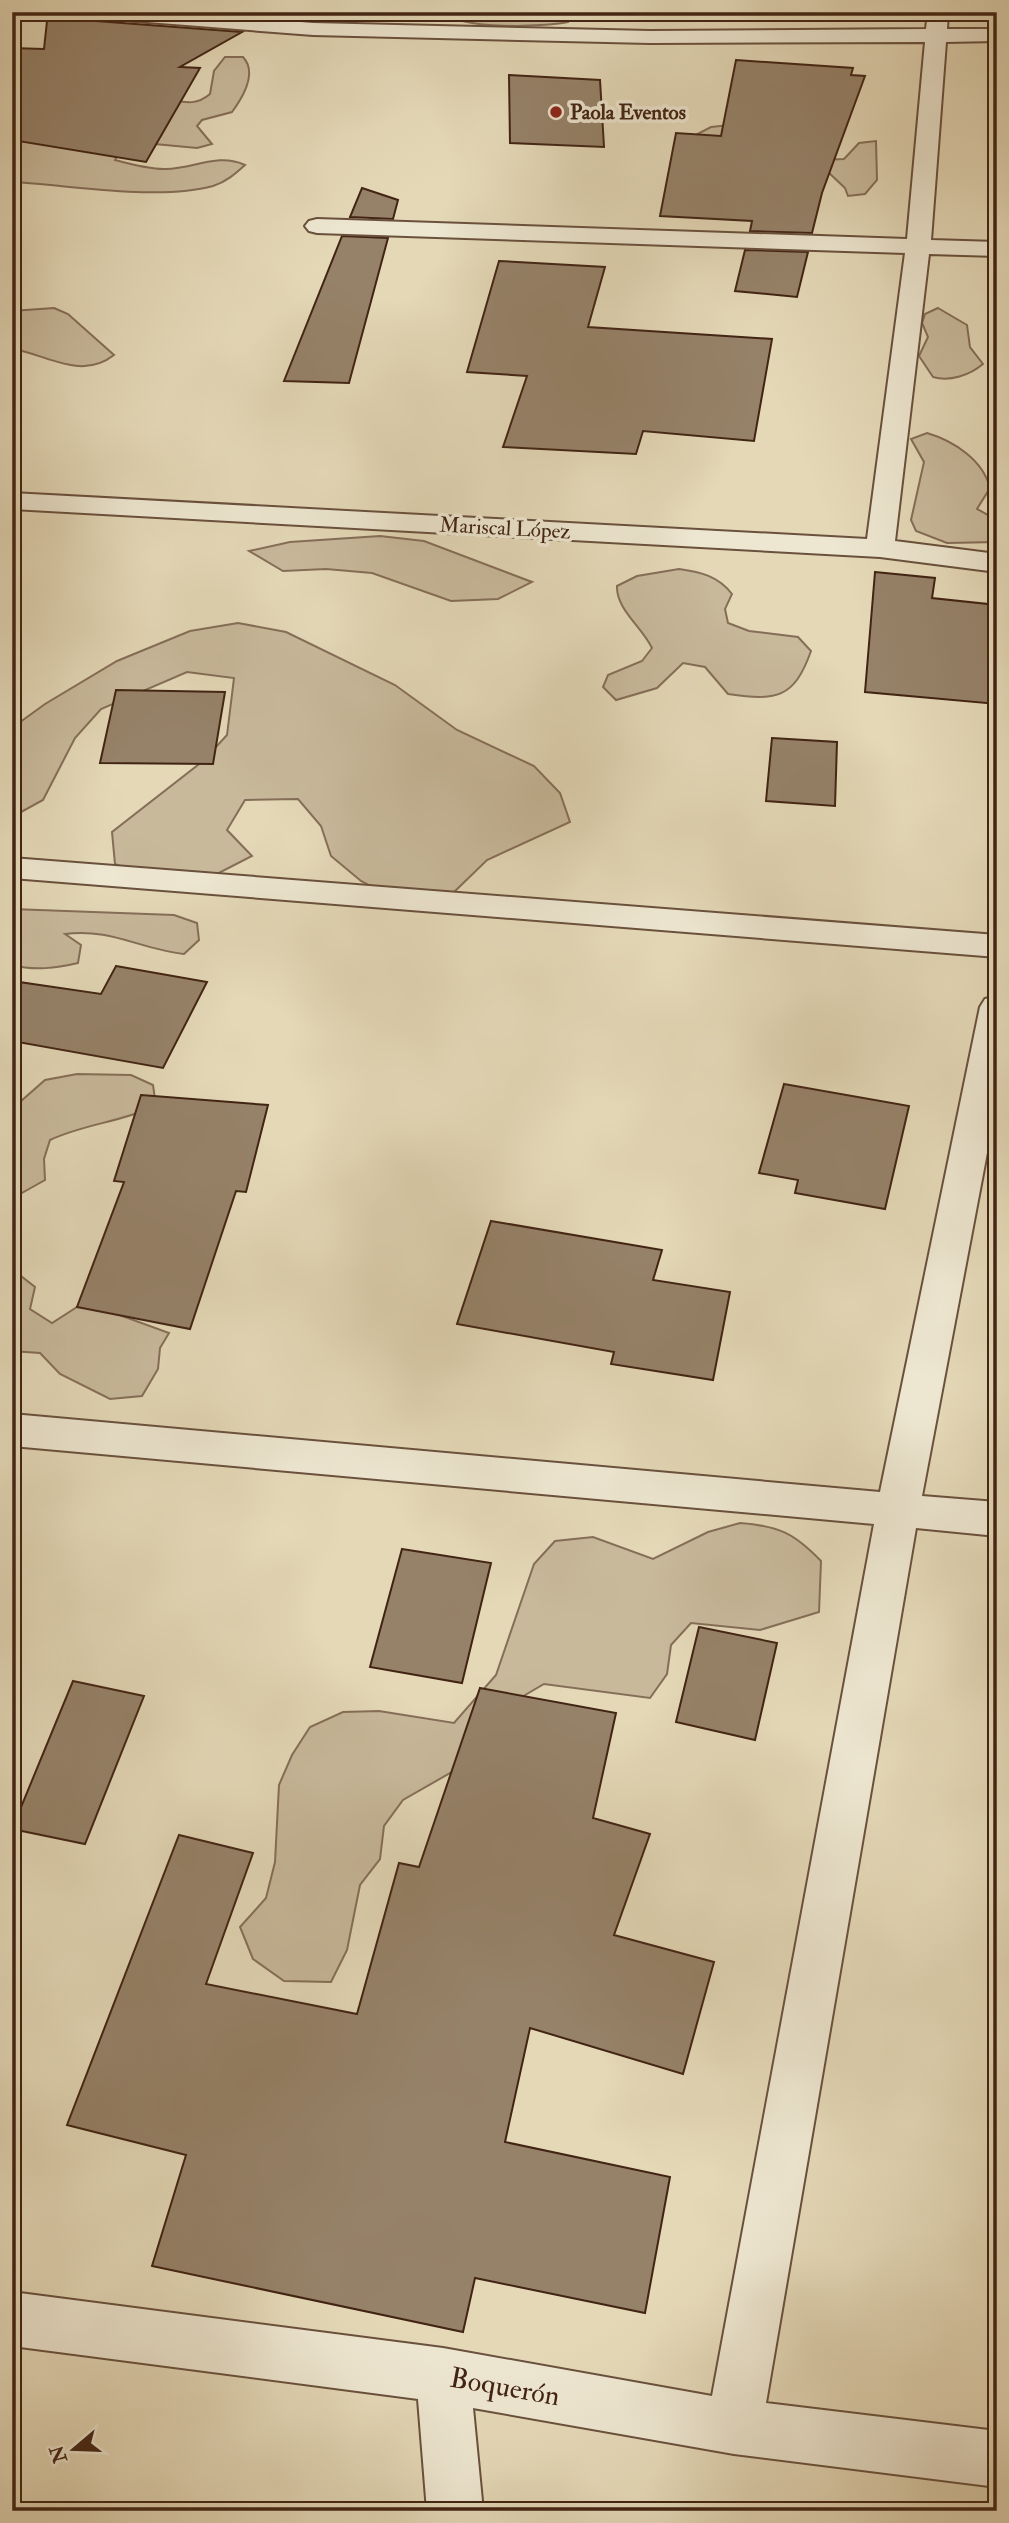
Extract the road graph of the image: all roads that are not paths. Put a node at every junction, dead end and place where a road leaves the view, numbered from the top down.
1 (96, 12) edge
2 (337, 12) edge
3 (936, 24) edge
4 (313, 29) junction
5 (997, 36) edge
6 (317, 226) dead end
7 (918, 247) junction
8 (997, 249) edge
9 (12, 501) edge
10 (880, 548) junction
11 (997, 563) edge
12 (12, 868) edge
13 (997, 946) edge
14 (997, 1007) edge
15 (12, 1430) edge
16 (898, 1509) junction
17 (997, 1519) edge
18 (12, 2319) edge
19 (443, 2375) junction
20 (734, 2427) junction
21 (997, 2459) edge
22 (455, 2511) edge

1 - 4 street
2 - 4 street
3 - 4 street
3 - 5 street
3 - 7 street
6 - 7 street
7 - 8 street
7 - 10 street
9 - 10 street, Mariscal López
10 - 11 street, Mariscal López
12 - 13 street
14 - 16 street
15 - 16 street
16 - 17 street
16 - 20 street
18 - 19 street, Boquerón
19 - 20 street, Boquerón
19 - 22 street
20 - 21 street, Boquerón

